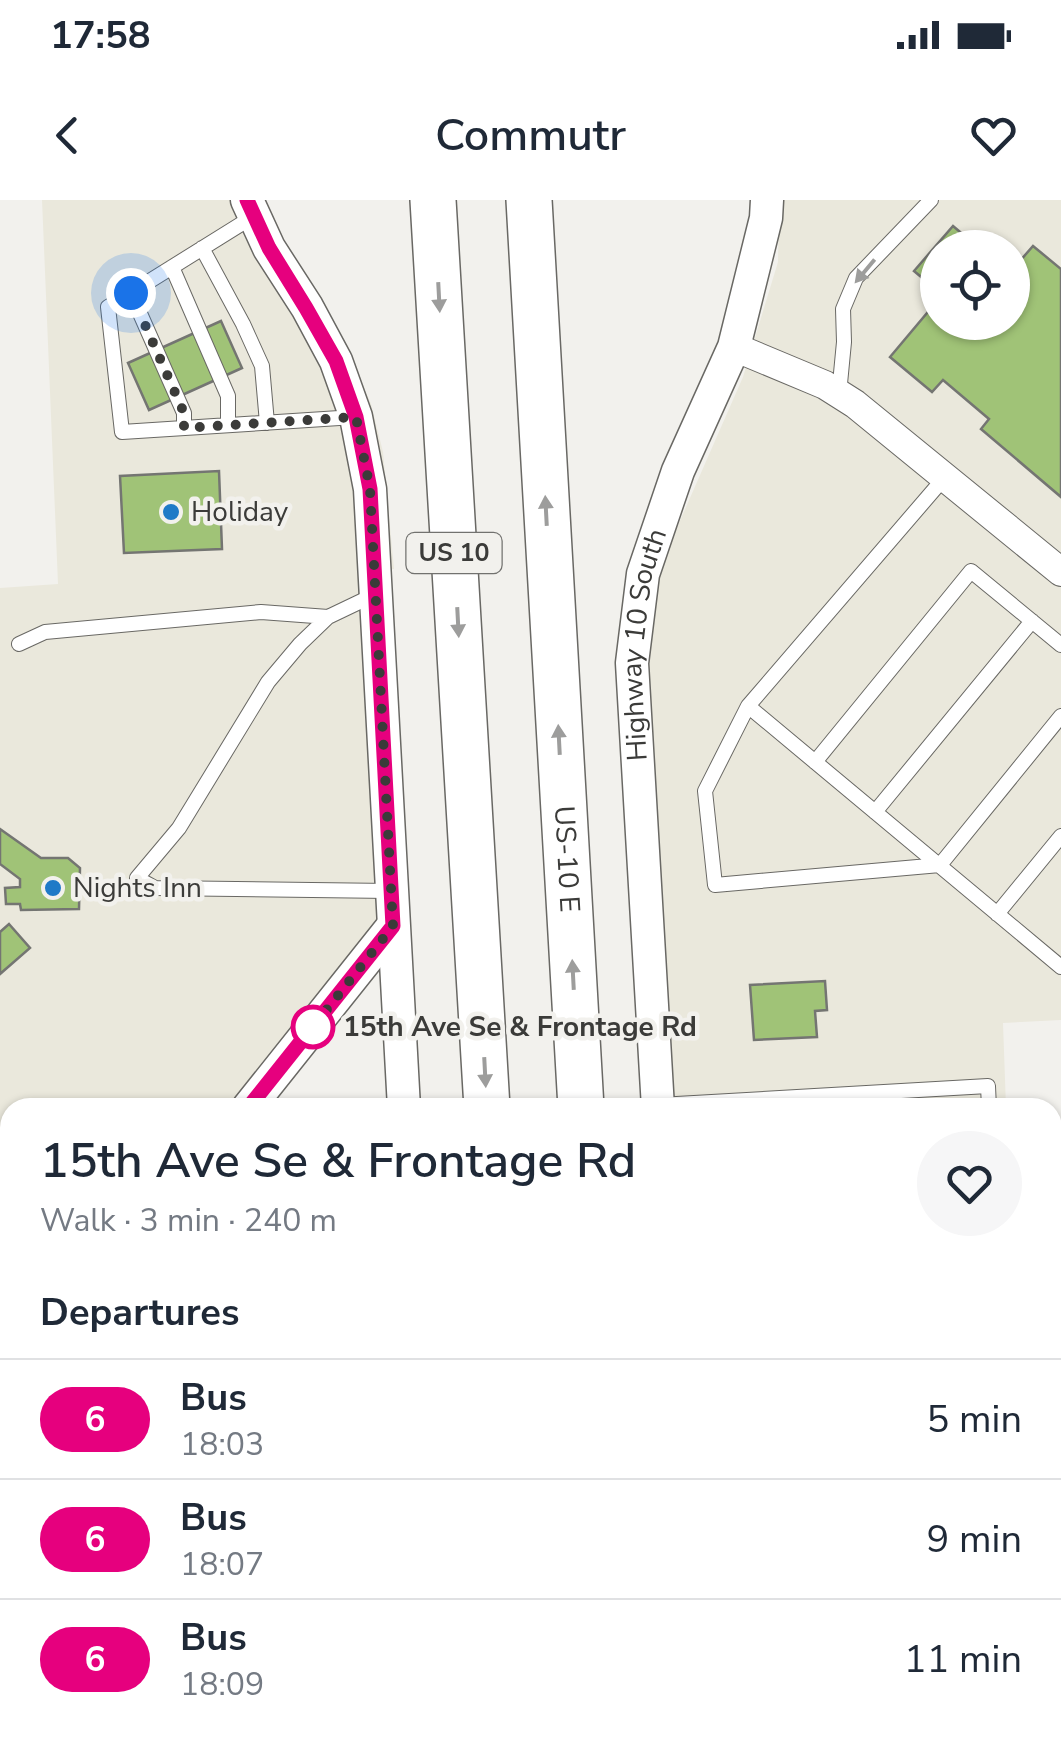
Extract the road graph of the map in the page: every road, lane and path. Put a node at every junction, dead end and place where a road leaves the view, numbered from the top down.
1 (433, 200) edge
2 (528, 200) edge
3 (767, 200) edge
4 (931, 200) edge
5 (251, 208) edge
6 (202, 248) junction
7 (172, 267) junction
8 (131, 293) junction
9 (734, 347) junction
10 (839, 394) junction
11 (356, 417) junction
12 (267, 423) junction
13 (228, 425) junction
14 (184, 428) junction
15 (944, 477) junction
16 (1061, 572) edge
17 (374, 595) junction
18 (328, 617) junction
19 (1032, 621) junction
20 (19, 644) dead end
21 (1061, 646) edge
22 (748, 706) junction
23 (1061, 716) edge
24 (816, 762) junction
25 (875, 812) junction
26 (1061, 836) edge
27 (940, 865) junction
28 (391, 891) junction
29 (998, 914) junction
30 (393, 926) junction
31 (1061, 966) edge
32 (921, 1089) junction
33 (256, 1098) edge
34 (403, 1098) edge
35 (487, 1098) edge
36 (580, 1098) edge
37 (658, 1098) edge
38 (791, 1098) edge
39 (921, 1098) edge
40 (989, 1098) edge

1 -> 35 highway, US 10
36 -> 2 highway, US-10 E
3 - 9 street, Highway 10 South
4 -> 10 lane
5 - 6 lane
5 - 11 street
6 - 7 lane
6 - 12 lane
7 - 8 lane
7 - 13 lane
8 - 14 lane
8 - 14 lane
9 - 10 street
9 - 37 street, Highway 10 South
10 - 15 street
11 - 12 lane
11 - 17 street
12 - 13 lane
13 - 14 lane
15 - 16 street
15 - 22 lane
17 - 18 lane
17 - 28 street
18 - 20 lane
18 - 28 lane
19 - 21 lane
19 - 24 lane
19 - 25 lane
22 - 24 lane
22 - 27 lane
23 - 27 lane
24 - 25 lane
25 - 27 lane
26 - 29 lane
27 - 29 lane
28 - 30 street
29 - 31 lane
30 - 33 street
30 - 34 street
32 - 38 lane
32 - 39 lane
32 - 40 lane

